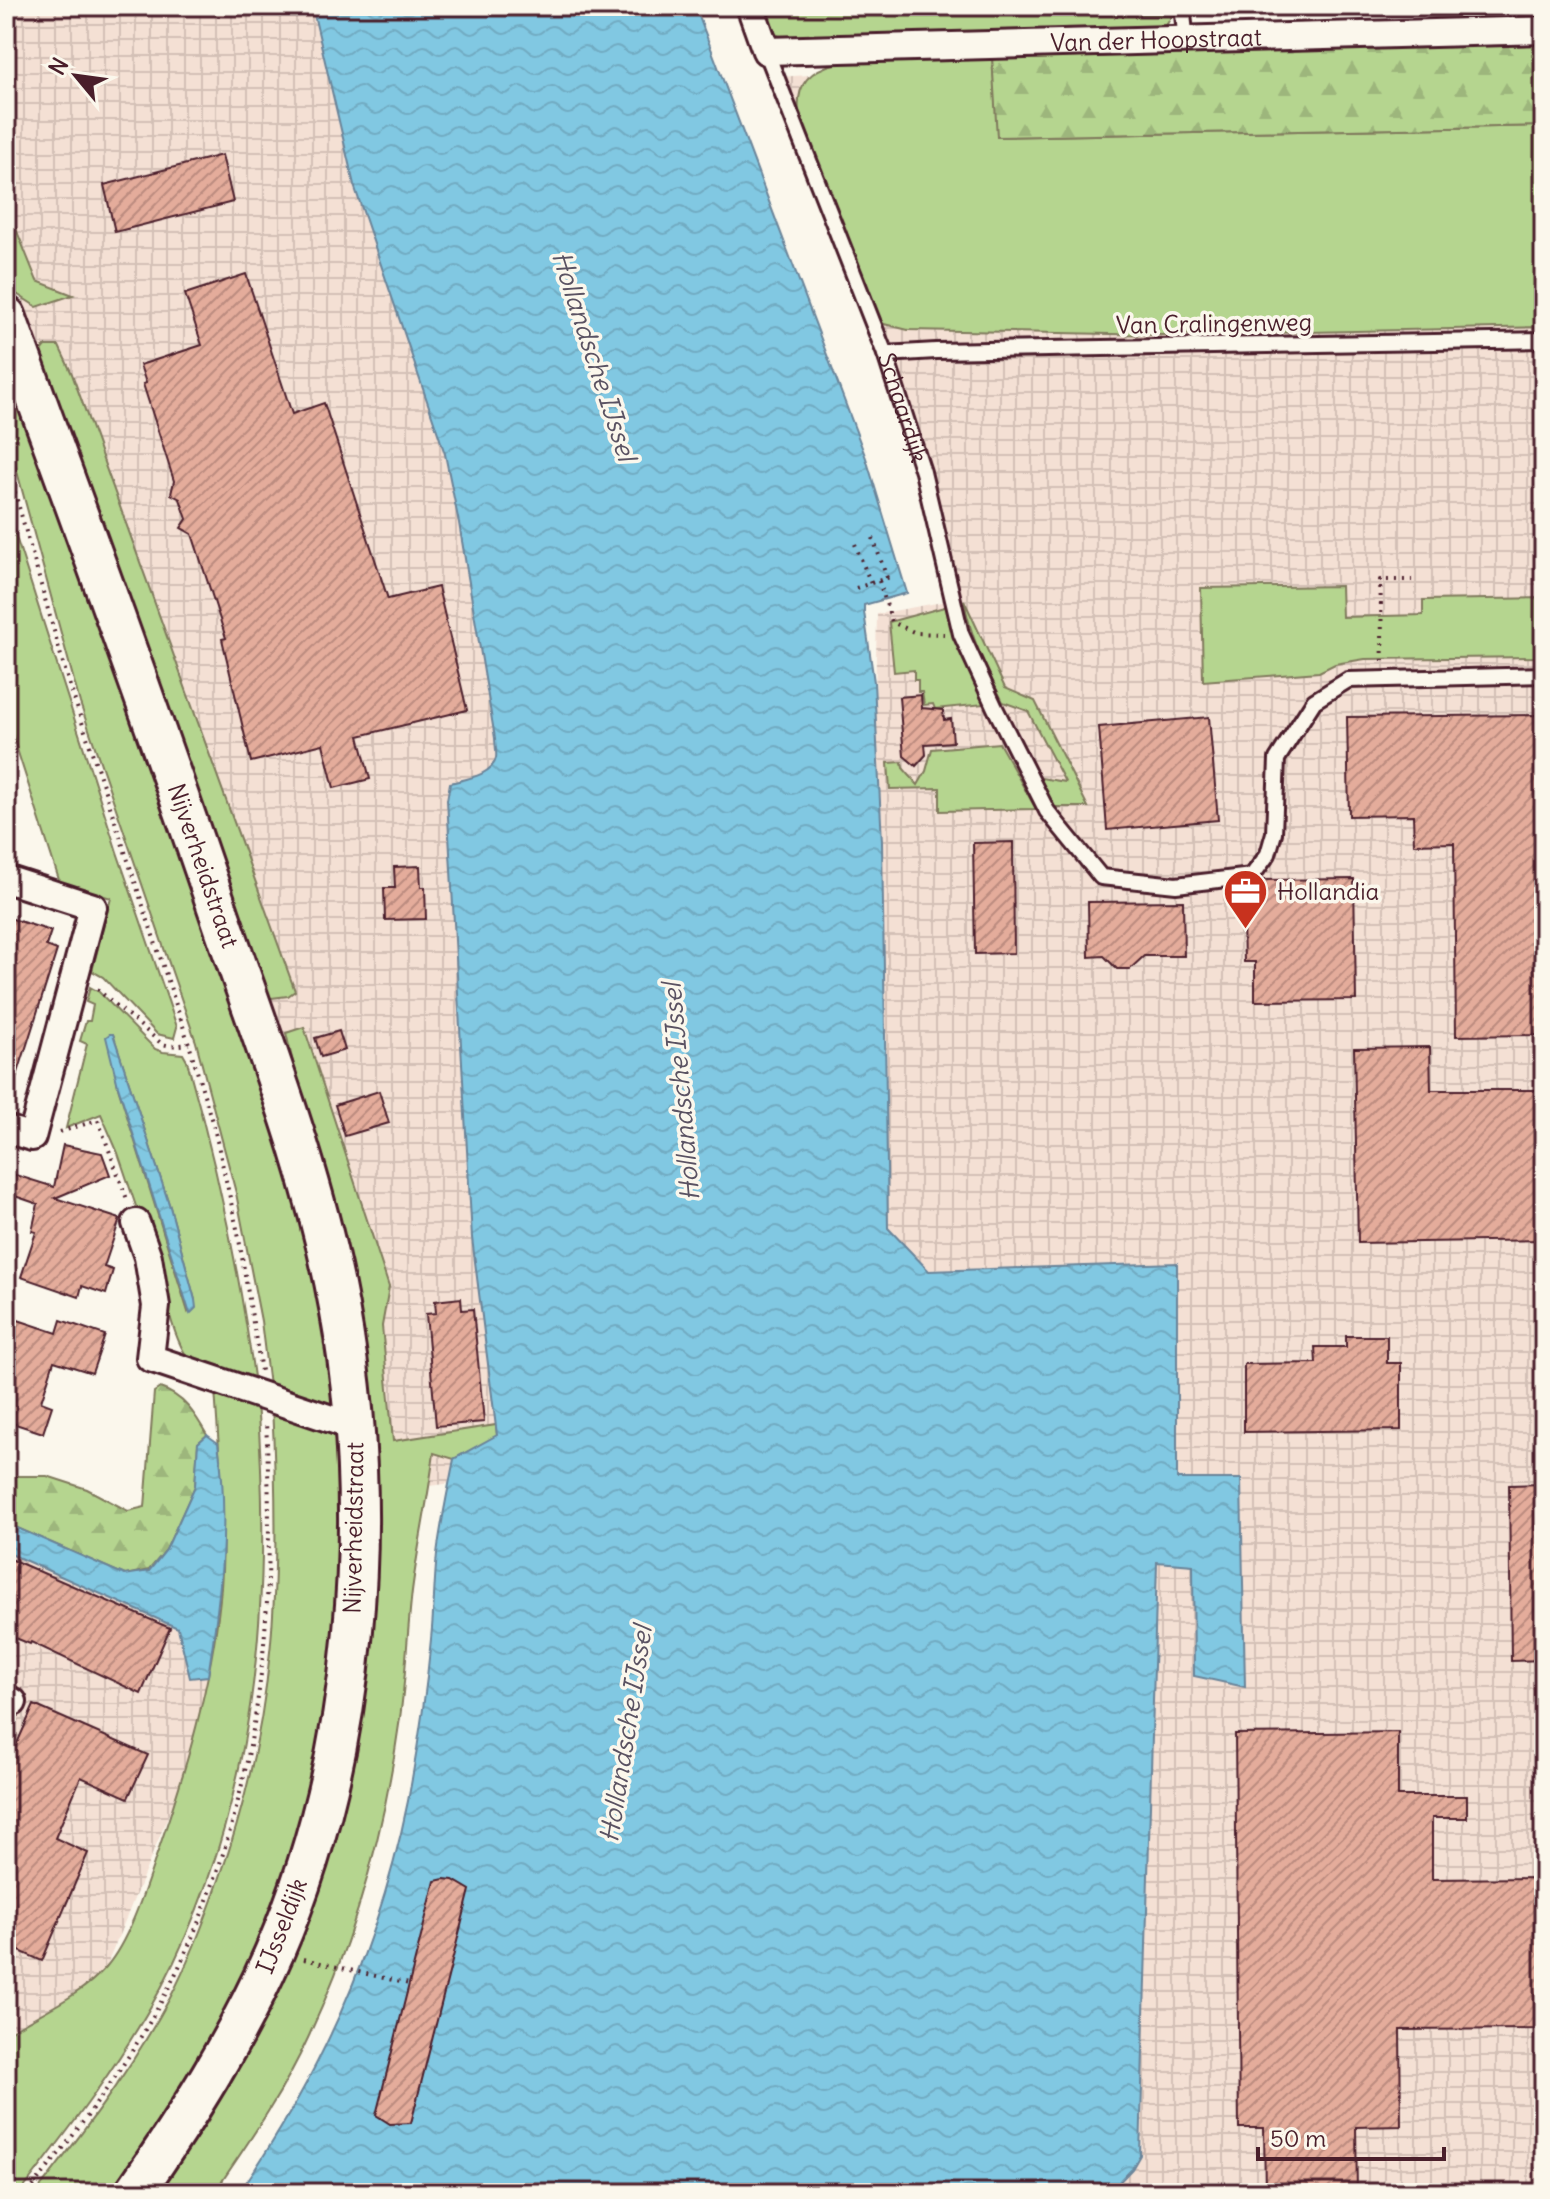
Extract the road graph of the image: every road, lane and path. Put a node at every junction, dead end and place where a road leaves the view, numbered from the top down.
1 (750, 6) edge
2 (1182, 6) edge
3 (1544, 30) edge
4 (1186, 41) junction
5 (766, 51) junction
6 (6, 316) edge
7 (1544, 340) edge
8 (885, 354) junction
9 (873, 538) dead end
10 (855, 544) dead end
11 (1412, 580) dead end
12 (879, 581) junction
13 (871, 584) junction
14 (856, 588) dead end
15 (961, 634) junction
16 (1383, 659) dead end
17 (1544, 675) edge
18 (6, 879) edge
19 (76, 971) junction
20 (189, 1044) dead end
21 (6, 1129) edge
22 (34, 1131) junction
23 (136, 1223) joint
24 (355, 1427) junction
25 (352, 1630) joint
26 (274, 1953) junction
27 (409, 1984) dead end
28 (134, 2193) edge

1 - 5 street, Schaardijk
2 - 4 lane
3 - 4 street, Van der Hoopstraat
4 - 5 street, Van der Hoopstraat
5 - 8 lane, Schaardijk
6 - 24 street, Nijverheidstraat
7 - 8 lane, Van Cralingenweg
8 - 15 lane, Schaardijk
9 - 12 path
10 - 13 path
11 - 16 path
12 - 13 path
12 - 15 path
13 - 14 path
15 - 17 lane, Schaardijk
18 - 19 street
19 - 20 path
19 - 22 street
21 - 22 street
22 - 23 path
23 - 24 street, Nijverheidstraat
24 - 25 street, Nijverheidstraat
25 - 26 street, IJsseldijk
26 - 27 path
26 - 28 street, IJsseldijk

